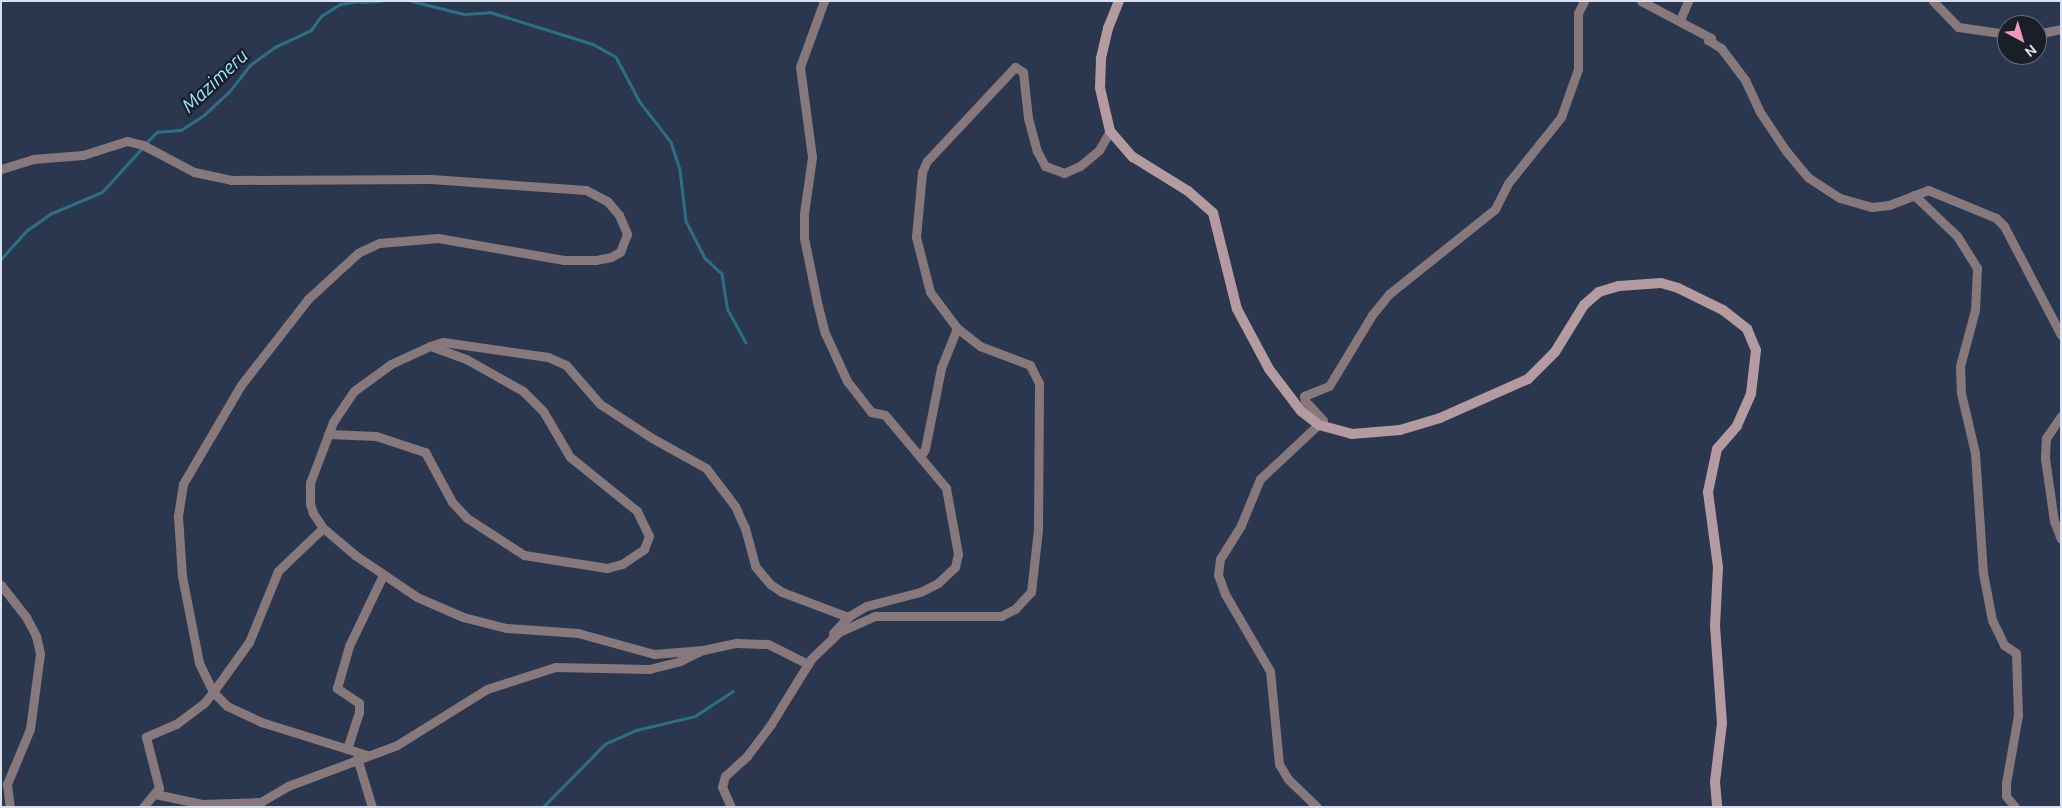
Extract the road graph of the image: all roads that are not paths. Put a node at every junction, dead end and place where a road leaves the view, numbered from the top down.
1 (824, 1) edge
2 (1119, 1) edge
3 (1584, 1) edge
4 (1641, 1) edge
5 (1688, 1) edge
6 (1933, 1) edge
7 (1680, 20) junction
8 (2061, 29) edge
9 (2047, 32) edge
10 (1997, 33) edge
11 (1110, 132) junction
12 (1, 169) edge
13 (1914, 195) junction
14 (956, 328) junction
15 (2061, 335) edge
16 (430, 346) junction
17 (2061, 416) edge
18 (1319, 425) junction
19 (328, 434) junction
20 (920, 457) junction
21 (323, 528) junction
22 (2061, 539) edge
23 (383, 575) junction
24 (1, 586) edge
25 (848, 616) junction
26 (830, 639) junction
27 (702, 650) junction
28 (808, 664) junction
29 (213, 692) junction
30 (347, 749) junction
31 (367, 755) junction
32 (357, 758) junction
33 (155, 794) junction
34 (255, 804) edge
35 (10, 807) edge
36 (143, 807) edge
37 (372, 807) edge
38 (731, 807) edge
39 (1317, 807) edge
40 (1717, 807) edge
41 (2015, 807) edge

1 - 20 street
2 - 11 main road
3 - 18 street
4 - 7 street
5 - 7 street
6 - 10 street
7 - 13 street
8 - 9 street
11 - 14 street
11 - 18 main road
12 - 29 street
13 - 15 street
13 - 41 street
14 - 20 street
14 - 26 street
16 - 19 street
16 - 19 street
16 - 25 street
17 - 22 street
18 - 39 street
18 - 40 main road
19 - 21 street
20 - 25 street
21 - 23 street
21 - 29 street
23 - 27 street
23 - 30 street
24 - 35 street
25 - 26 street
26 - 28 street
27 - 28 street
27 - 31 street
28 - 38 street
29 - 30 street
29 - 33 street
30 - 31 street
31 - 32 street
32 - 34 street
32 - 37 street
33 - 34 street
33 - 36 street

